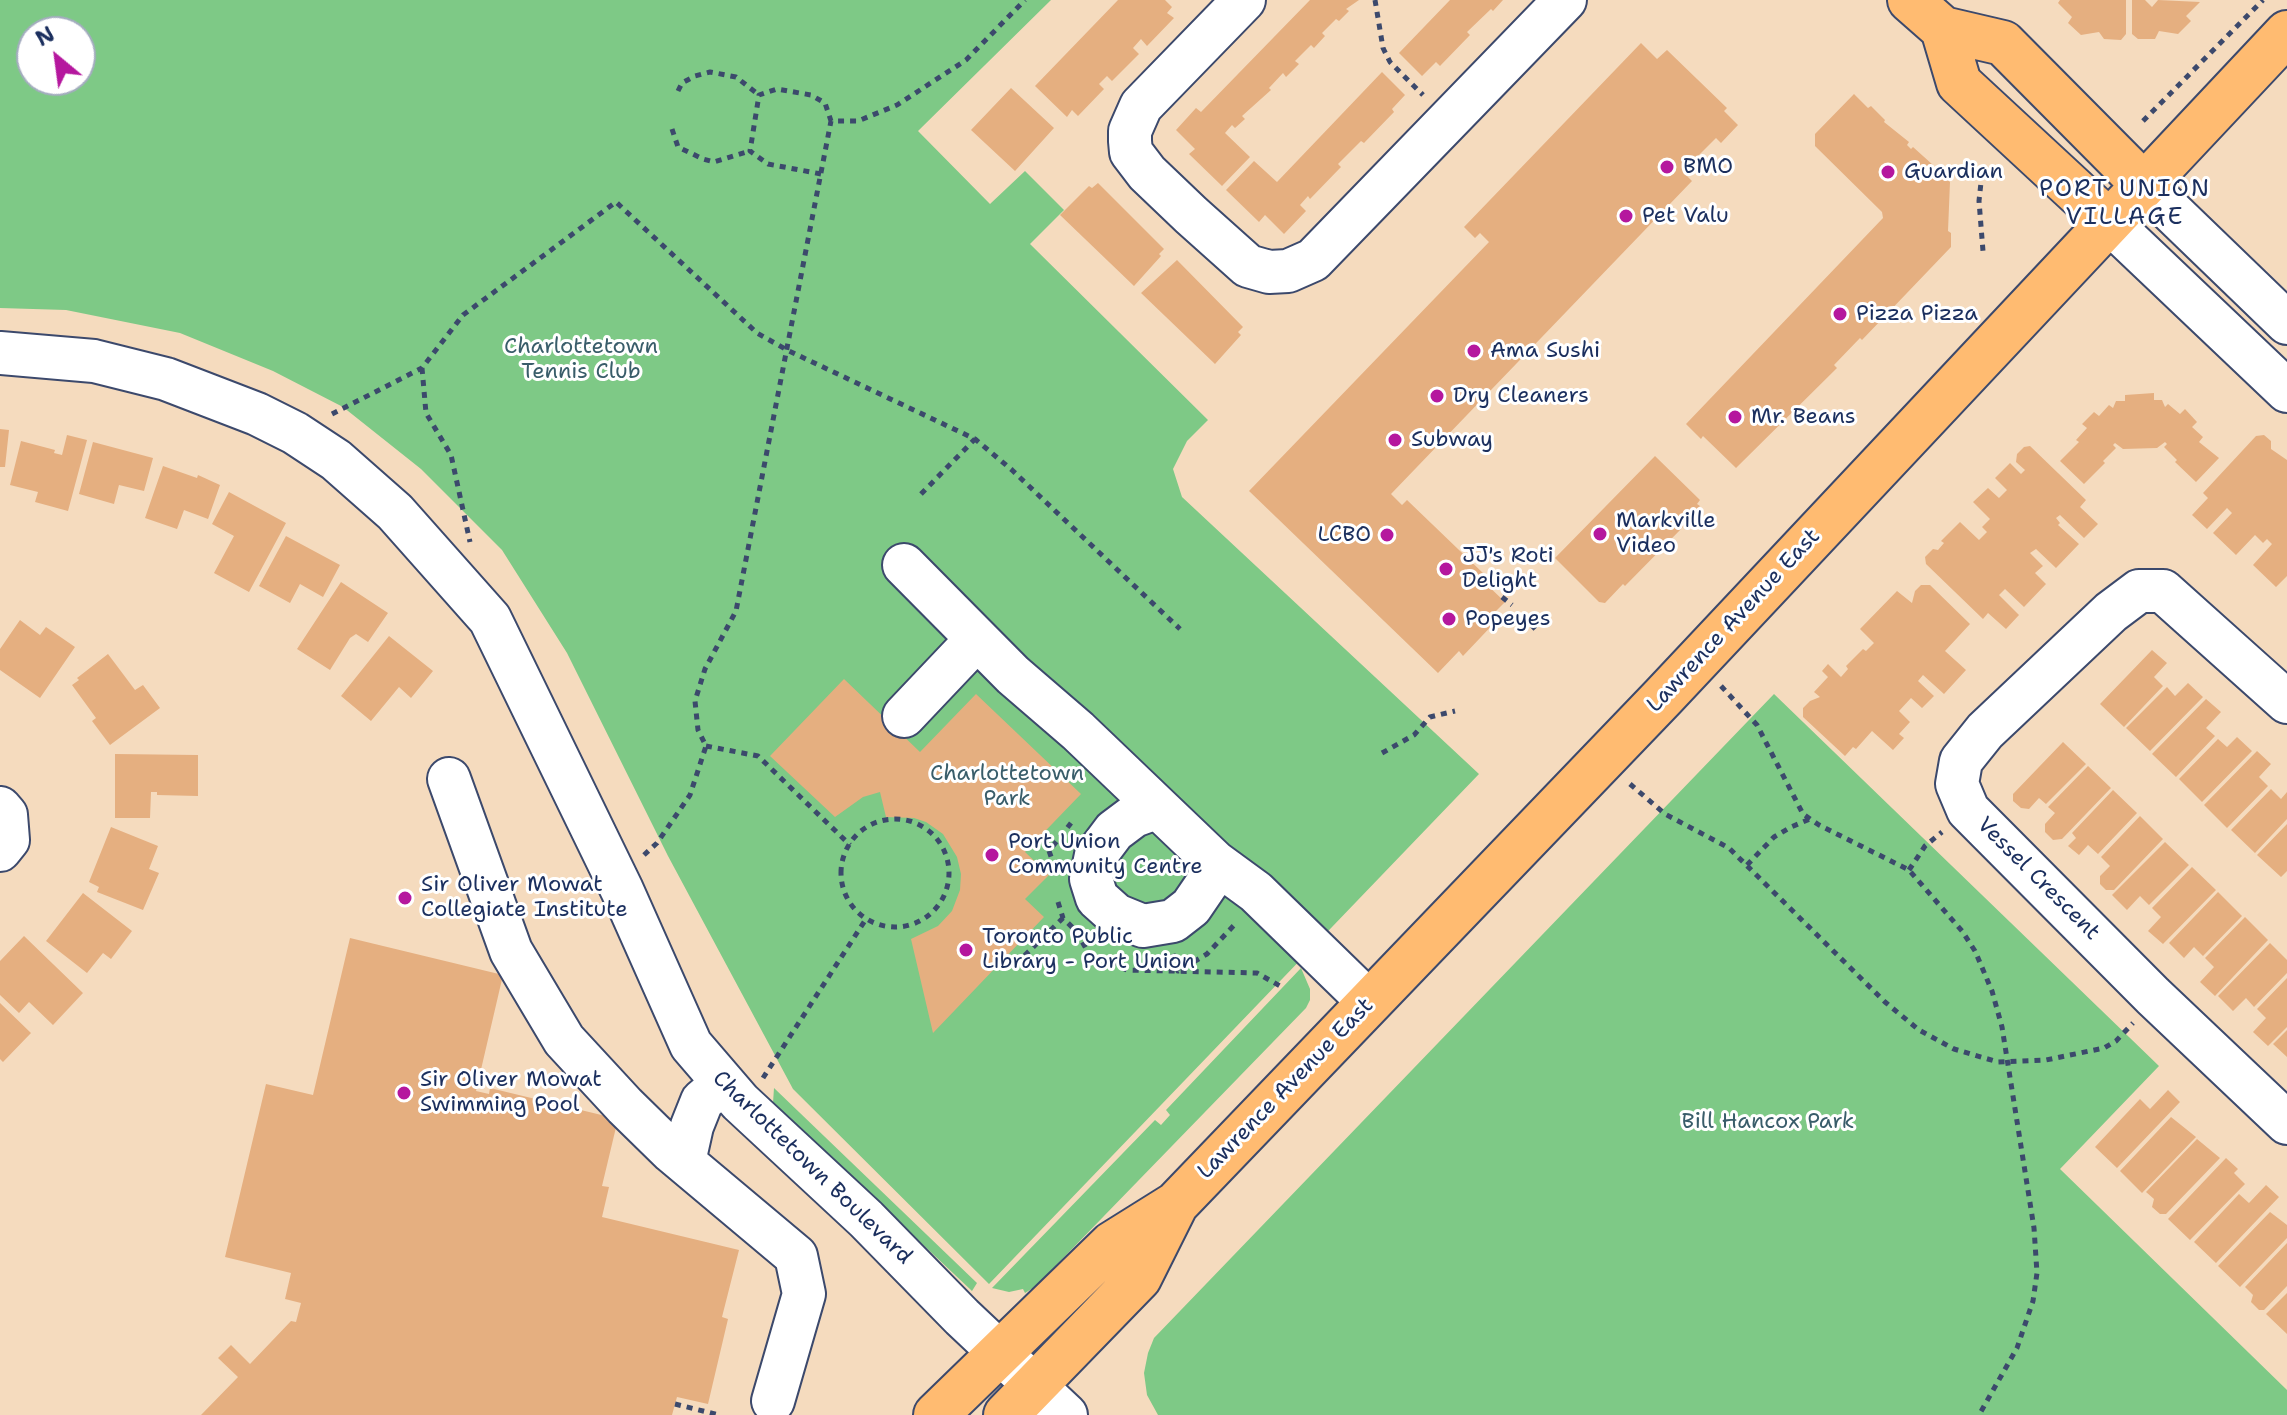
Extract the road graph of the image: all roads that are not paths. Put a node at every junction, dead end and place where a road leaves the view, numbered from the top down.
1 (1244, 0) edge
2 (1565, 0) edge
3 (1910, 0) edge
4 (1943, 29) junction
5 (2287, 33) edge
6 (2143, 184) junction
7 (2108, 221) junction
8 (2287, 323) edge
9 (0, 353) edge
10 (2287, 391) edge
11 (904, 565) dead end
12 (976, 640) junction
13 (2287, 702) edge
14 (921, 714) dead end
15 (449, 779) dead end
16 (0, 808) edge
17 (1156, 808) junction
18 (0, 850) edge
19 (1215, 862) junction
20 (1369, 1002) junction
21 (722, 1095) junction
22 (625, 1106) junction
23 (2287, 1123) edge
24 (684, 1162) junction
25 (1176, 1204) junction
26 (999, 1352) junction
27 (1021, 1400) edge
28 (773, 1401) dead end
29 (936, 1415) edge
30 (1066, 1415) edge

1 - 2 street
3 - 4 main road
4 - 6 main road
4 - 7 main road
5 - 6 main road, Lawrence Avenue East
6 - 7 main road, Lawrence Avenue East
6 - 8 street
7 - 10 street
7 - 20 main road, Lawrence Avenue East
9 - 21 street, Charlottetown Boulevard
11 - 12 street
12 - 14 street
12 - 17 street
13 - 23 street, Vessel Crescent
15 - 22 street
16 - 18 street
17 - 19 street
17 - 19 street
19 - 20 street
20 - 25 main road, Lawrence Avenue East
21 - 22 street
21 - 24 street
21 - 26 street, Charlottetown Boulevard
22 - 24 street
24 - 28 street
25 - 26 main road, Lawrence Avenue East
25 - 27 main road, Lawrence Avenue East
26 - 27 street, Charlottetown Boulevard
26 - 29 main road, Lawrence Avenue East
27 - 30 street, Charlottetown Boulevard

